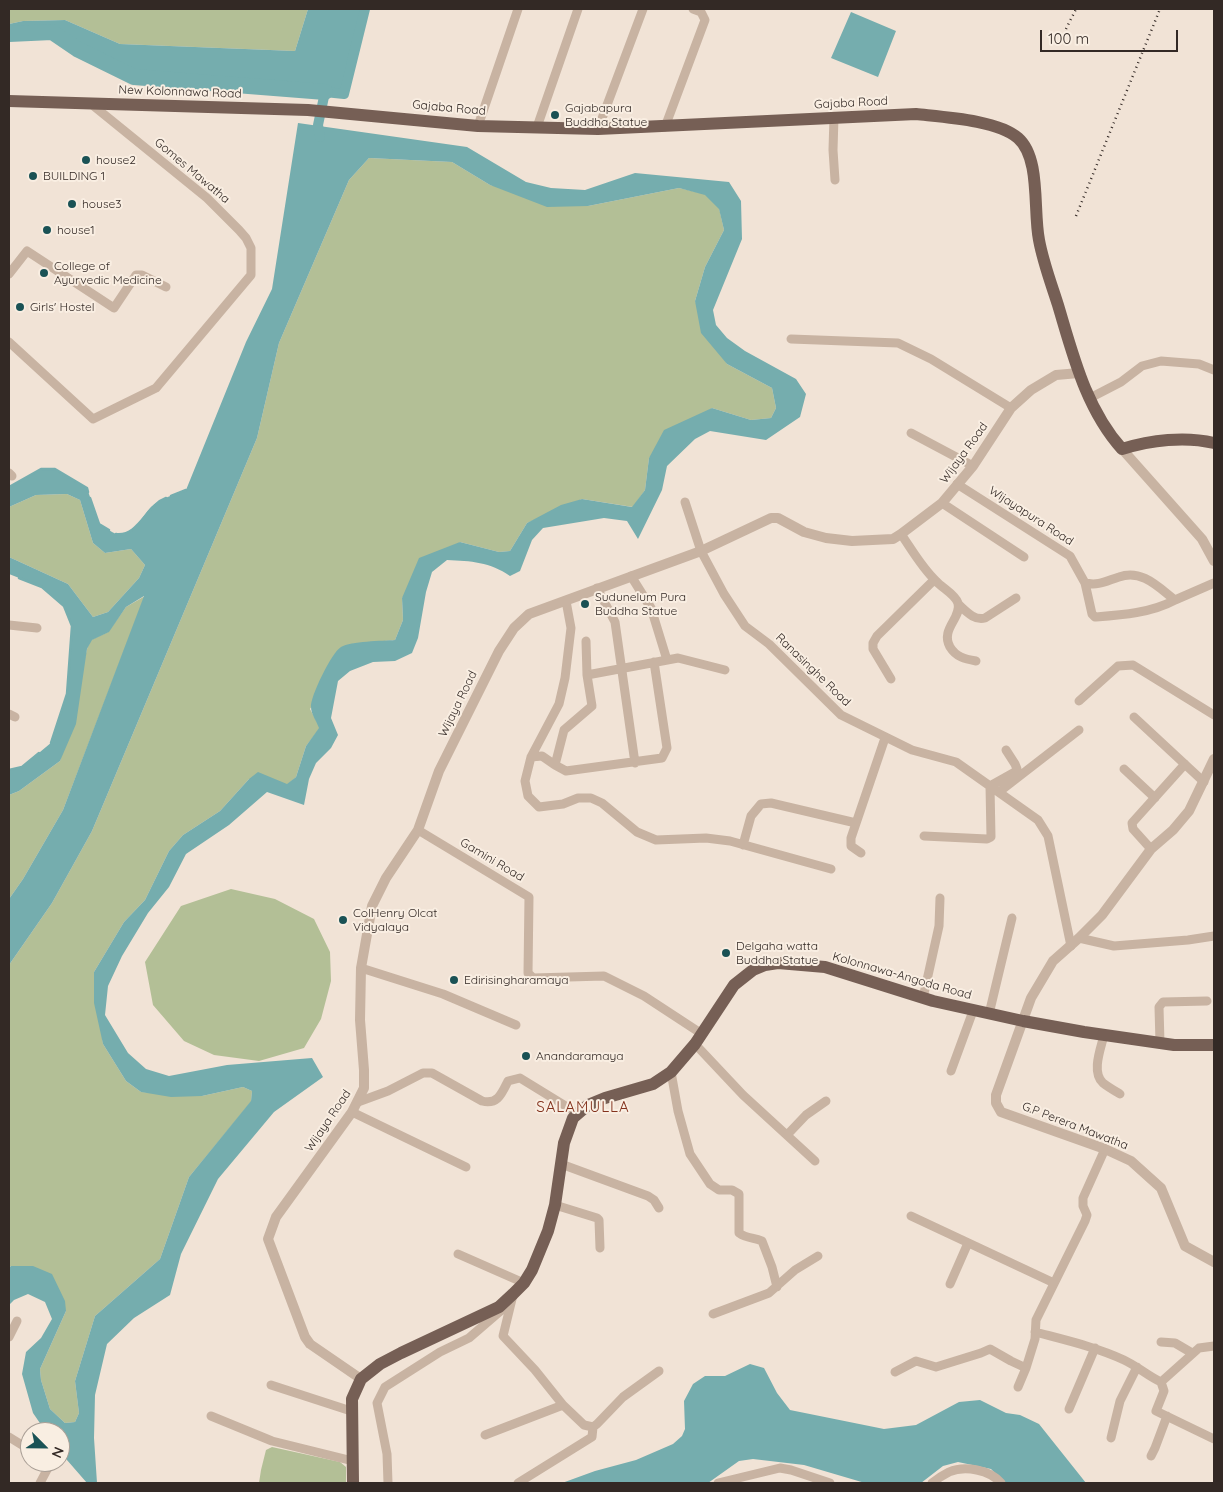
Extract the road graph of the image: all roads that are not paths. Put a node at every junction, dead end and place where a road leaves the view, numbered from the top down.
1 (518, 9) edge
2 (578, 9) edge
3 (643, 9) edge
4 (693, 9) edge
5 (9, 101) edge
6 (90, 103) junction
7 (350, 113) joint
8 (834, 117) junction
9 (478, 126) junction
10 (537, 127) junction
11 (665, 127) junction
12 (598, 129) junction
13 (836, 180) dead end
14 (9, 274) edge
15 (166, 287) dead end
16 (791, 339) dead end
17 (9, 342) edge
18 (1214, 370) edge
19 (1079, 373) junction
20 (1090, 398) junction
21 (1011, 408) junction
22 (911, 433) dead end
23 (1214, 443) edge
24 (1122, 449) junction
25 (973, 466) junction
26 (958, 484) junction
27 (685, 502) dead end
28 (942, 503) junction
29 (901, 534) junction
30 (700, 551) junction
31 (1024, 556) dead end
32 (1214, 561) edge
33 (631, 576) junction
34 (934, 580) junction
35 (1085, 583) junction
36 (1214, 583) edge
37 (598, 588) junction
38 (1016, 598) dead end
39 (1175, 600) junction
40 (566, 601) junction
41 (958, 604) junction
42 (9, 625) edge
43 (37, 628) dead end
44 (586, 641) dead end
45 (667, 660) junction
46 (976, 661) dead end
47 (654, 662) junction
48 (622, 668) junction
49 (725, 670) dead end
50 (587, 675) junction
51 (891, 679) dead end
52 (1079, 701) dead end
53 (1214, 715) edge
54 (1134, 717) dead end
55 (1078, 730) dead end
56 (885, 738) junction
57 (1006, 750) dead end
58 (531, 757) junction
59 (1214, 759) edge
60 (635, 763) junction
61 (1185, 764) junction
62 (555, 766) junction
63 (1124, 769) dead end
64 (1204, 782) junction
65 (990, 786) junction
66 (998, 792) junction
67 (1155, 798) junction
68 (856, 823) junction
69 (418, 830) junction
70 (924, 836) dead end
71 (743, 845) junction
72 (1150, 849) junction
73 (861, 853) dead end
74 (831, 869) dead end
75 (940, 898) dead end
76 (1012, 918) dead end
77 (1214, 936) edge
78 (1075, 942) junction
79 (361, 968) junction
80 (923, 998) junction
81 (1207, 1001) dead end
82 (973, 1011) junction
83 (990, 1014) junction
84 (1023, 1021) junction
85 (516, 1025) dead end
86 (1104, 1035) junction
87 (699, 1039) junction
88 (1160, 1043) junction
89 (1214, 1045) edge
90 (951, 1071) dead end
91 (670, 1072) junction
92 (1120, 1094) dead end
93 (826, 1101) dead end
94 (355, 1107) junction
95 (577, 1113) junction
96 (787, 1135) junction
97 (1105, 1149) junction
98 (815, 1161) dead end
99 (561, 1164) junction
100 (466, 1167) dead end
101 (555, 1205) junction
102 (659, 1208) dead end
103 (911, 1216) dead end
104 (968, 1243) junction
105 (600, 1248) dead end
106 (458, 1254) dead end
107 (818, 1256) dead end
108 (1214, 1262) edge
109 (524, 1283) junction
110 (1054, 1283) junction
111 (950, 1284) dead end
112 (777, 1287) junction
113 (512, 1298) junction
114 (713, 1314) dead end
115 (17, 1321) dead end
116 (1035, 1332) junction
117 (9, 1337) edge
118 (1161, 1342) dead end
119 (1214, 1346) edge
120 (1095, 1348) junction
121 (1192, 1353) junction
122 (1137, 1367) junction
123 (1026, 1368) junction
124 (659, 1371) dead end
125 (895, 1372) dead end
126 (361, 1379) junction
127 (1160, 1382) junction
128 (271, 1385) dead end
129 (1018, 1386) dead end
130 (563, 1405) junction
131 (1069, 1408) dead end
132 (351, 1411) junction
133 (211, 1416) dead end
134 (1167, 1416) junction
135 (593, 1427) junction
136 (485, 1435) dead end
137 (9, 1437) edge
138 (1111, 1438) dead end
139 (1214, 1440) edge
140 (20, 1444) edge
141 (1151, 1456) dead end
142 (352, 1461) junction
143 (353, 1483) edge
144 (388, 1483) edge
145 (518, 1483) edge
146 (718, 1483) edge
147 (830, 1483) edge
148 (932, 1483) edge
149 (1001, 1483) edge

1 - 9 street
2 - 10 street
3 - 12 street
4 - 11 street
5 - 6 main road, New Kolonnawa Road
6 - 7 main road, New Kolonnawa Road
6 - 17 street, Gomes Mawatha
7 - 9 main road, Gajaba Road
8 - 11 main road, Gajaba Road
8 - 13 street
8 - 19 main road, Gajaba Road
9 - 10 main road, Gajaba Road
10 - 12 main road, Gajaba Road
11 - 12 main road, Gajaba Road
14 - 15 street
16 - 21 street
18 - 20 street
19 - 20 main road, Gajaba Road
19 - 21 street, Wijaya Road
20 - 24 main road, Gajaba Road
21 - 25 street, Wijaya Road
22 - 25 street
23 - 24 main road
24 - 32 street
25 - 26 street, Wijaya Road
26 - 28 street, Wijaya Road
26 - 35 street, Wijayapura Road
27 - 30 street, Ranasinghe Road
28 - 29 street, Wijaya Road
28 - 31 street
29 - 30 street, Wijaya Road
29 - 34 street
30 - 33 street, Wijaya Road
30 - 56 street, Ranasinghe Road
33 - 37 street, Wijaya Road
33 - 45 street
34 - 41 street
34 - 51 street
35 - 39 street
35 - 39 street, Wijayapura Road
36 - 39 street
37 - 40 street, Wijaya Road
37 - 48 street
38 - 41 street
40 - 58 street
40 - 69 street, Wijaya Road
41 - 46 street
42 - 43 street
44 - 50 street
45 - 47 street
45 - 49 street
47 - 48 street
47 - 60 street
48 - 50 street
48 - 60 street
50 - 62 street
52 - 53 street
54 - 61 street
55 - 66 street
56 - 65 street, Ranasinghe Road
56 - 68 street
57 - 65 street
58 - 62 street
58 - 71 street
59 - 64 street
60 - 62 street
61 - 64 street
61 - 67 street
63 - 67 street
64 - 72 street
65 - 66 street, Ranasinghe Road
65 - 70 street
66 - 78 street, Ranasinghe Road
67 - 72 street
68 - 71 street
68 - 73 street
69 - 79 street, Wijaya Road
69 - 87 street, Gamini Road
71 - 74 street
72 - 78 street
75 - 80 street
76 - 83 street
77 - 78 street
78 - 84 street
79 - 85 street
79 - 94 street, Wijaya Road
80 - 82 main road, Kolonnawa-Angoda Road
80 - 87 main road, Kolonnawa-Angoda Road
81 - 88 street
82 - 83 main road, Kolonnawa-Angoda Road
82 - 90 street
83 - 84 main road, Kolonnawa-Angoda Road
84 - 86 main road, Kolonnawa-Angoda Road
84 - 97 street, G.P Perera Mawatha
86 - 88 main road, Kolonnawa-Angoda Road
86 - 92 street
87 - 91 main road, Kolonnawa-Angoda Road
87 - 96 street
88 - 89 main road, Kolonnawa-Angoda Road
91 - 95 main road, Kolonnawa-Angoda Road
91 - 112 street
93 - 96 street
94 - 95 street
94 - 100 street
94 - 126 street, Wijaya Road
95 - 99 main road
96 - 98 street
97 - 108 street, G.P Perera Mawatha
97 - 110 street
99 - 101 main road
99 - 102 street
101 - 105 street
101 - 109 main road
103 - 104 street
104 - 110 street
104 - 111 street
106 - 109 street
107 - 112 street
109 - 113 main road
110 - 116 street
112 - 114 street
113 - 126 main road
113 - 130 street
113 - 144 street
115 - 117 street
116 - 120 street
116 - 123 street
118 - 121 street
119 - 121 street
120 - 122 street
120 - 131 street
121 - 127 street
122 - 127 street
122 - 138 street
123 - 125 street
123 - 129 street
124 - 135 street
126 - 132 main road
127 - 134 street
128 - 132 street
130 - 135 street
130 - 136 street
132 - 142 main road
133 - 142 street
134 - 139 street
134 - 141 street
135 - 145 street
137 - 140 street
142 - 143 main road
146 - 147 street
148 - 149 street

